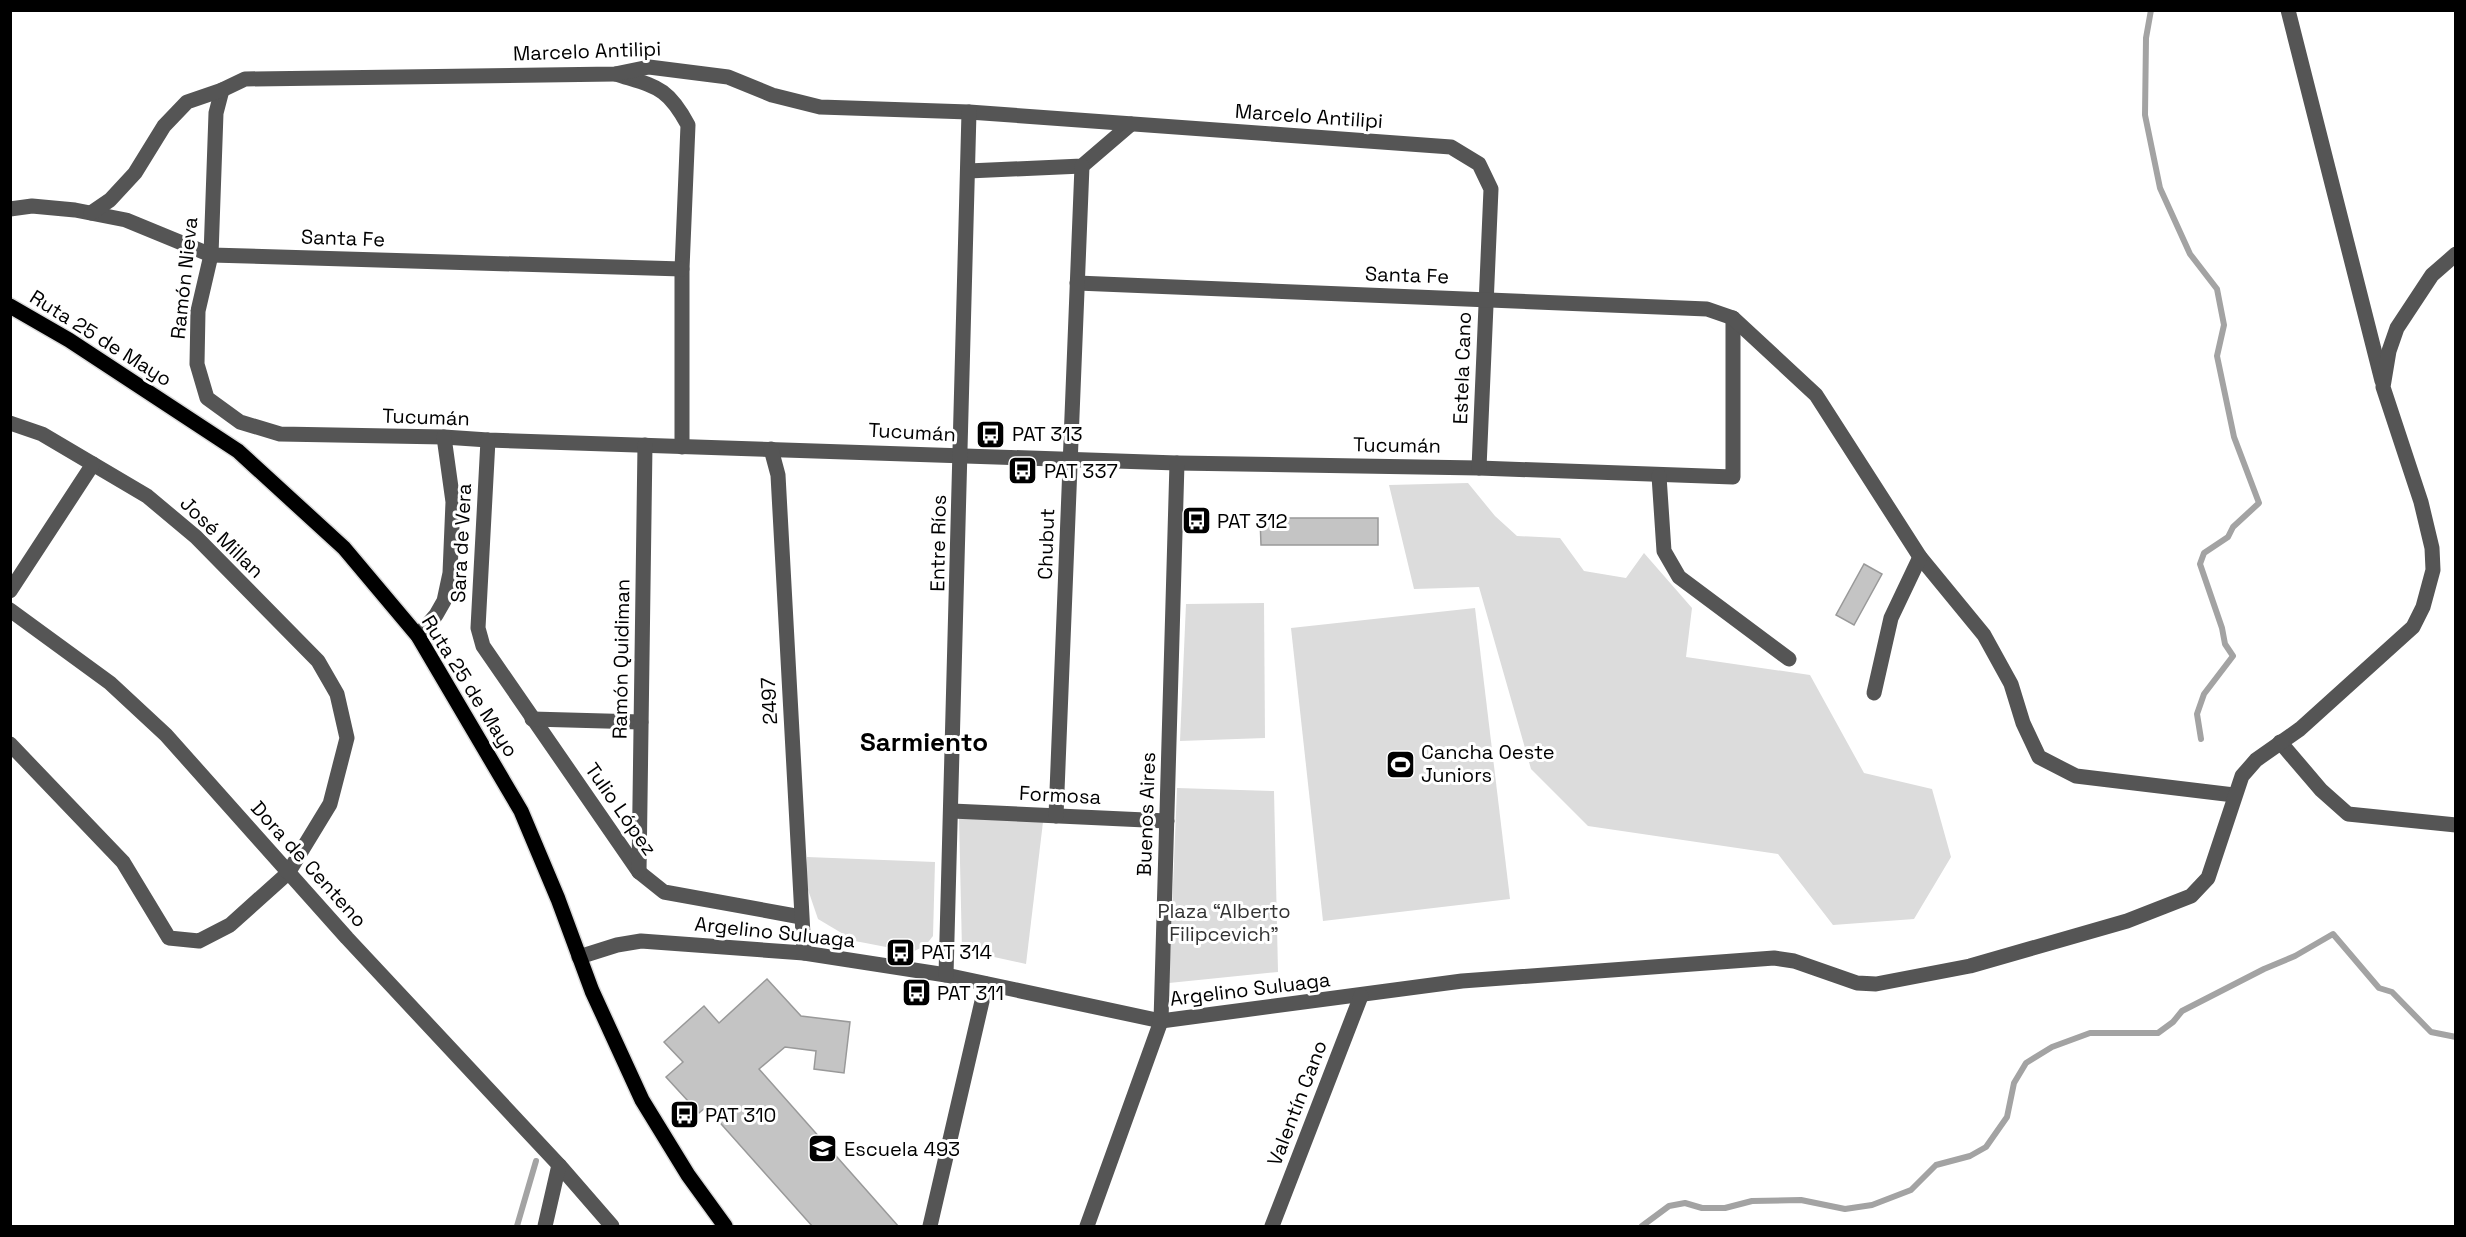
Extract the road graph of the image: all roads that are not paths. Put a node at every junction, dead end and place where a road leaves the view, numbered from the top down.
1 (2288, 10) edge
2 (615, 74) junction
3 (222, 90) junction
4 (969, 112) junction
5 (1131, 124) junction
6 (1479, 164) joint
7 (1082, 166) junction
8 (968, 171) junction
9 (10, 209) edge
10 (92, 213) junction
11 (2456, 254) edge
12 (211, 255) junction
13 (682, 269) junction
14 (1077, 283) junction
15 (1486, 299) junction
16 (10, 306) edge
17 (1733, 318) junction
18 (2383, 387) junction
19 (207, 398) joint
20 (10, 423) edge
21 (444, 437) junction
22 (488, 440) junction
23 (645, 445) junction
24 (682, 447) junction
25 (771, 448) junction
26 (961, 456) junction
27 (1070, 459) junction
28 (1177, 463) junction
29 (93, 464) junction
30 (1479, 468) junction
31 (1659, 476) junction
32 (1920, 557) junction
33 (10, 591) edge
34 (10, 610) edge
35 (418, 636) junction
36 (483, 646) joint
37 (1789, 659) dead end
38 (1874, 693) dead end
39 (532, 719) junction
40 (641, 722) junction
41 (2280, 742) junction
42 (10, 744) edge
43 (2234, 795) junction
44 (952, 811) junction
45 (1056, 816) junction
46 (1167, 821) junction
47 (2456, 825) edge
48 (639, 872) junction
49 (288, 873) junction
50 (801, 917) junction
51 (804, 953) junction
52 (579, 957) junction
53 (946, 975) junction
54 (986, 984) junction
55 (1361, 996) junction
56 (1161, 1021) junction
57 (559, 1165) junction
58 (545, 1227) edge
59 (612, 1227) edge
60 (725, 1227) edge
61 (930, 1227) edge
62 (1087, 1227) edge
63 (1272, 1227) edge

1 - 18 street, Argelino Suluaga
2 - 3 street, Marcelo Antilipi
2 - 4 street, Marcelo Antilipi
2 - 13 street
3 - 10 street, Marcelo Antilipi
3 - 12 street, Ramón Nieva
4 - 5 street, Marcelo Antilipi
4 - 8 street, Entre Ríos
5 - 6 street, Marcelo Antilipi
5 - 7 street
6 - 15 street, Estela Cano
7 - 8 street
7 - 14 street, Chubut
8 - 26 street, Entre Ríos
9 - 10 street, Santa Fe
10 - 12 street, Santa Fe
11 - 18 street
12 - 13 street, Santa Fe
12 - 19 street, Ramón Nieva
13 - 24 street
14 - 15 street, Santa Fe
14 - 27 street, Chubut
15 - 17 street, Santa Fe
15 - 30 street, Estela Cano
16 - 35 main road, Ruta 25 de Mayo
17 - 31 street, Tucumán
17 - 32 street
18 - 41 street, Argelino Suluaga
19 - 21 street, Tucumán
20 - 29 street, José Millan
21 - 22 street, Tucumán
21 - 35 street
22 - 23 street, Tucumán
22 - 36 street, Sara de Vera
23 - 24 street, Tucumán
23 - 40 street, Ramón Quidiman
24 - 25 street, Tucumán
25 - 26 street, Tucumán
25 - 50 street, 2497
26 - 27 street, Tucumán
26 - 44 street, Entre Ríos
27 - 28 street, Tucumán
27 - 45 street, Chubut
28 - 30 street, Tucumán
28 - 46 street, Buenos Aires
29 - 33 street
29 - 49 street, José Millan
30 - 31 street, Tucumán
31 - 37 street
32 - 38 street
32 - 43 street
34 - 49 street, Dora de Centeno
35 - 52 main road, Ruta 25 de Mayo
36 - 39 street, Tulio López
39 - 40 street
39 - 48 street, Tulio López
40 - 48 street, Ramón Quidiman
41 - 43 street, Argelino Suluaga
41 - 47 street
42 - 49 street
43 - 55 street, Argelino Suluaga
44 - 45 street, Formosa
44 - 53 street, Entre Ríos
45 - 46 street, Formosa
46 - 56 street, Buenos Aires
48 - 50 street, Tulio López
49 - 57 street, Dora de Centeno
50 - 51 street, 2497
51 - 52 street, Argelino Suluaga
51 - 53 street, Argelino Suluaga
52 - 60 main road, Ruta 25 de Mayo
53 - 54 street, Argelino Suluaga
54 - 56 street, Argelino Suluaga
54 - 61 street
55 - 56 street, Argelino Suluaga
55 - 63 street, Valentín Cano
56 - 62 street, Buenos Aires
57 - 58 street
57 - 59 street, Dora de Centeno

